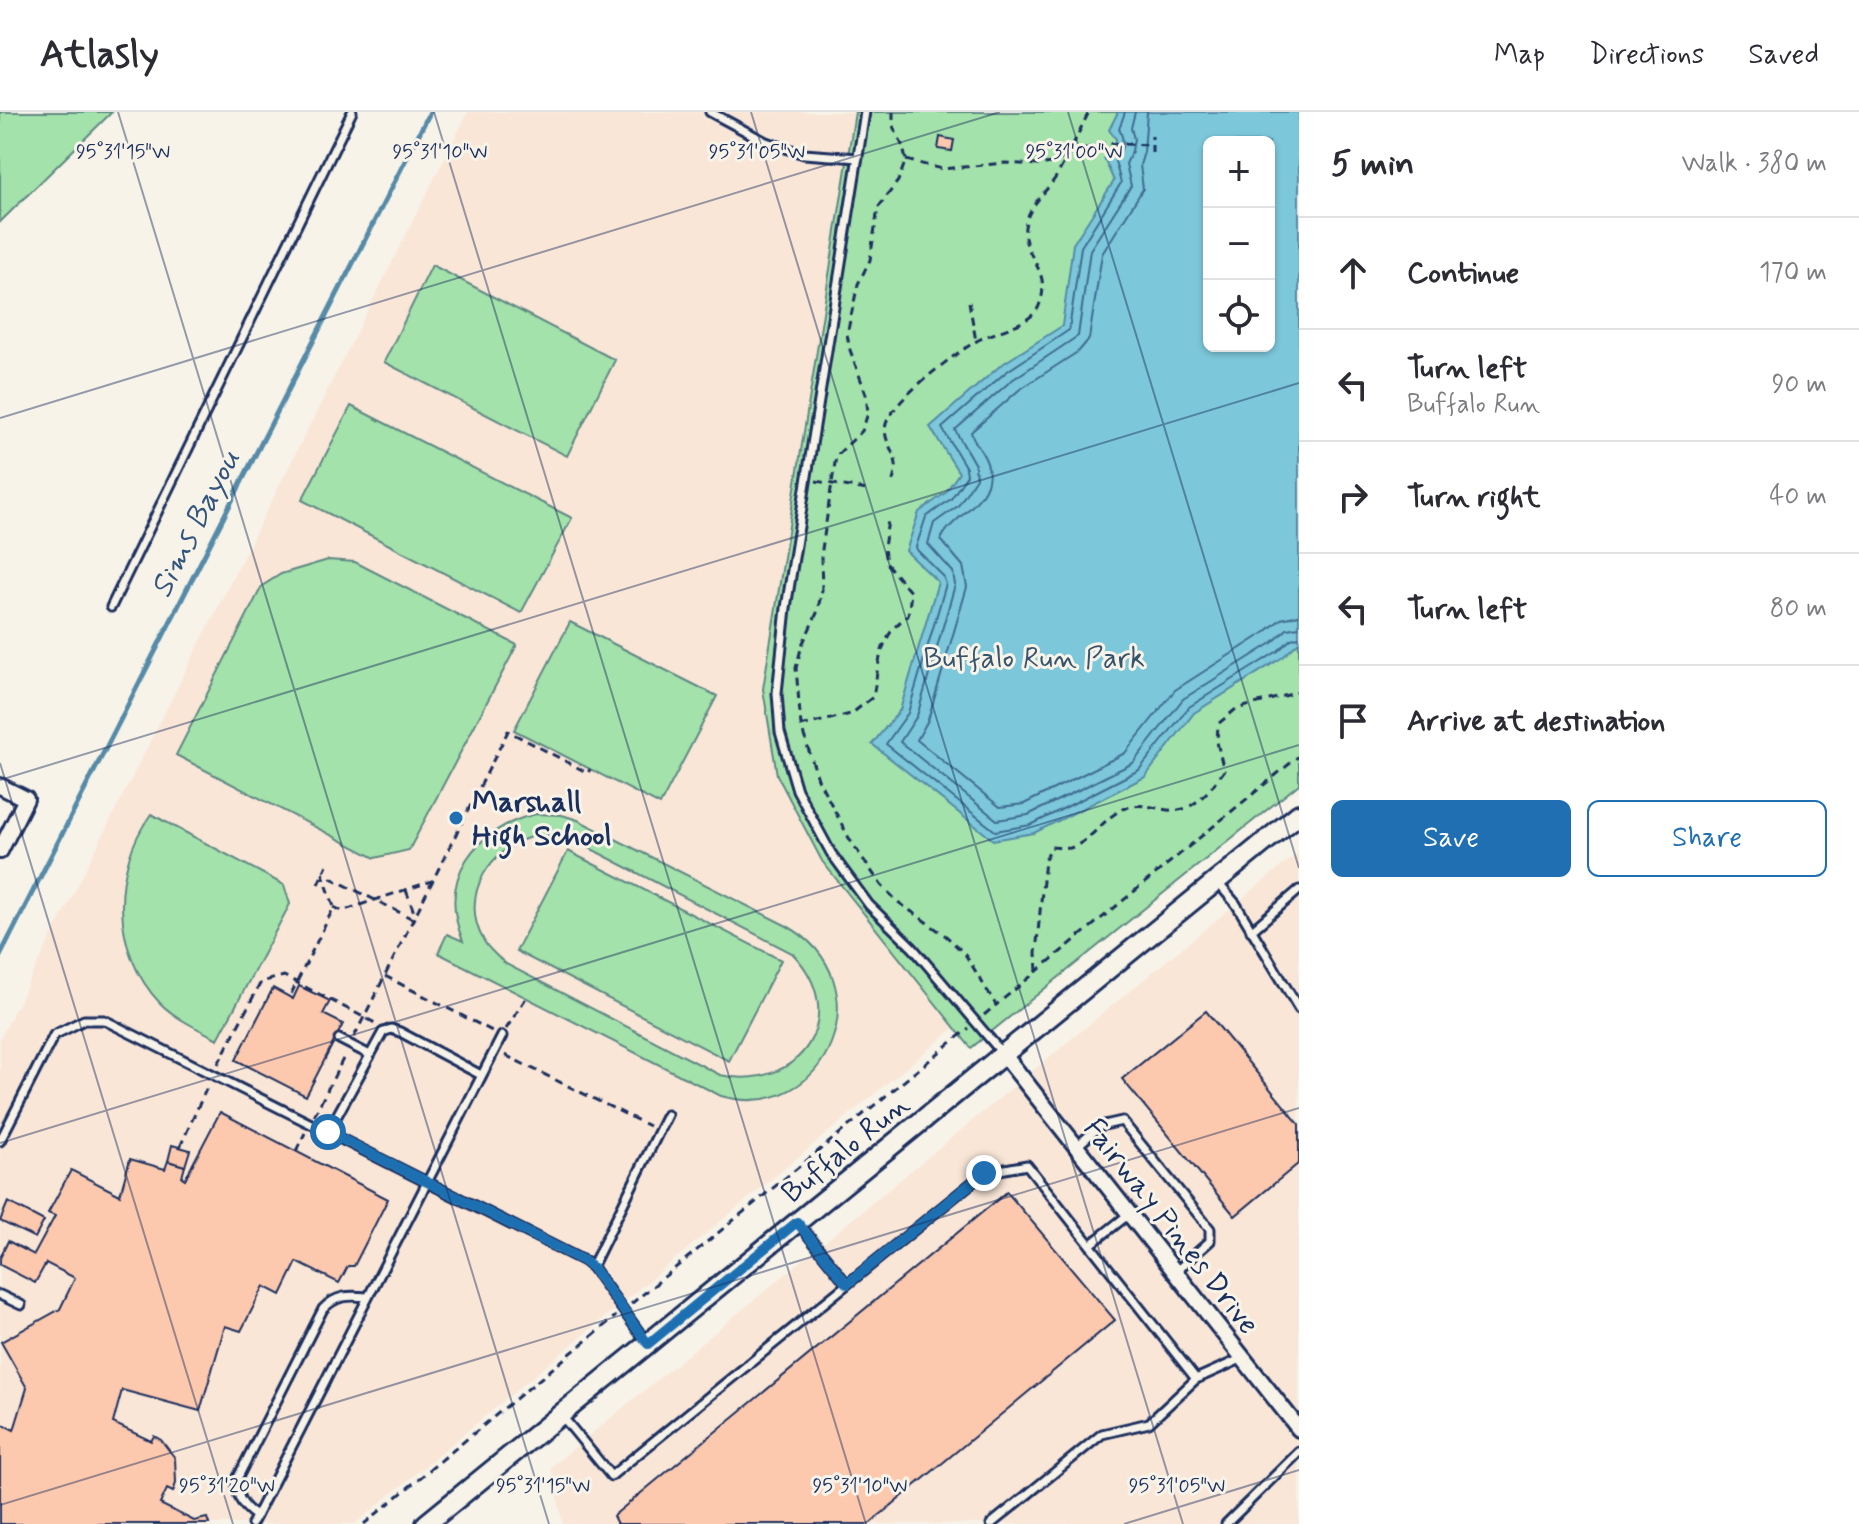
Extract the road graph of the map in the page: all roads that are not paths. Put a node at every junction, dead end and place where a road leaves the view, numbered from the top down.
1 (352, 112) edge
2 (710, 112) edge
3 (865, 112) edge
4 (858, 158) junction
5 (111, 607) dead end
6 (0, 786) edge
7 (1299, 814) edge
8 (0, 851) edge
9 (1217, 881) junction
10 (1299, 890) edge
11 (1251, 931) junction
12 (1299, 1009) edge
13 (502, 1036) road end
14 (339, 1039) dead end
15 (370, 1055) junction
16 (1004, 1055) junction
17 (481, 1075) junction
18 (667, 1115) dead end
19 (328, 1132) junction
20 (0, 1141) edge
21 (1076, 1147) junction
22 (426, 1182) junction
23 (1129, 1214) junction
24 (797, 1222) junction
25 (1090, 1245) junction
26 (592, 1267) junction
27 (1175, 1272) junction
28 (847, 1284) junction
29 (0, 1295) edge
30 (367, 1297) junction
31 (21, 1305) dead end
32 (648, 1344) junction
33 (1243, 1358) junction
34 (1196, 1379) junction
35 (561, 1414) junction
36 (1299, 1429) edge
37 (1299, 1452) edge
38 (254, 1520) edge
39 (426, 1524) edge
40 (991, 1524) edge
41 (1226, 1524) edge

1 - 5 lane
2 - 4 lane
3 - 4 lane
4 - 16 lane
6 - 8 street
7 - 9 street, Buffalo Run
9 - 11 lane
9 - 16 street, Buffalo Run
10 - 11 lane
11 - 12 lane
13 - 17 lane
14 - 15 lane
15 - 17 lane
15 - 19 lane
16 - 21 street, Fairway Pines Drive
16 - 24 street, Buffalo Run
17 - 22 lane
18 - 26 lane
19 - 20 lane
19 - 22 lane
21 - 23 street, Fairway Pines Drive
21 - 27 lane
22 - 26 lane
22 - 30 lane
23 - 25 lane
23 - 27 street, Fairway Pines Drive
24 - 28 lane
24 - 32 street, Buffalo Run
25 - 28 lane
25 - 34 lane
26 - 32 lane
27 - 33 street, Fairway Pines Drive
28 - 35 lane
29 - 31 lane
30 - 38 lane
30 - 38 lane
32 - 35 street, Buffalo Run
33 - 34 lane
33 - 36 street, Fairway Pines Drive
34 - 40 lane
35 - 39 street, Buffalo Run
37 - 41 lane

